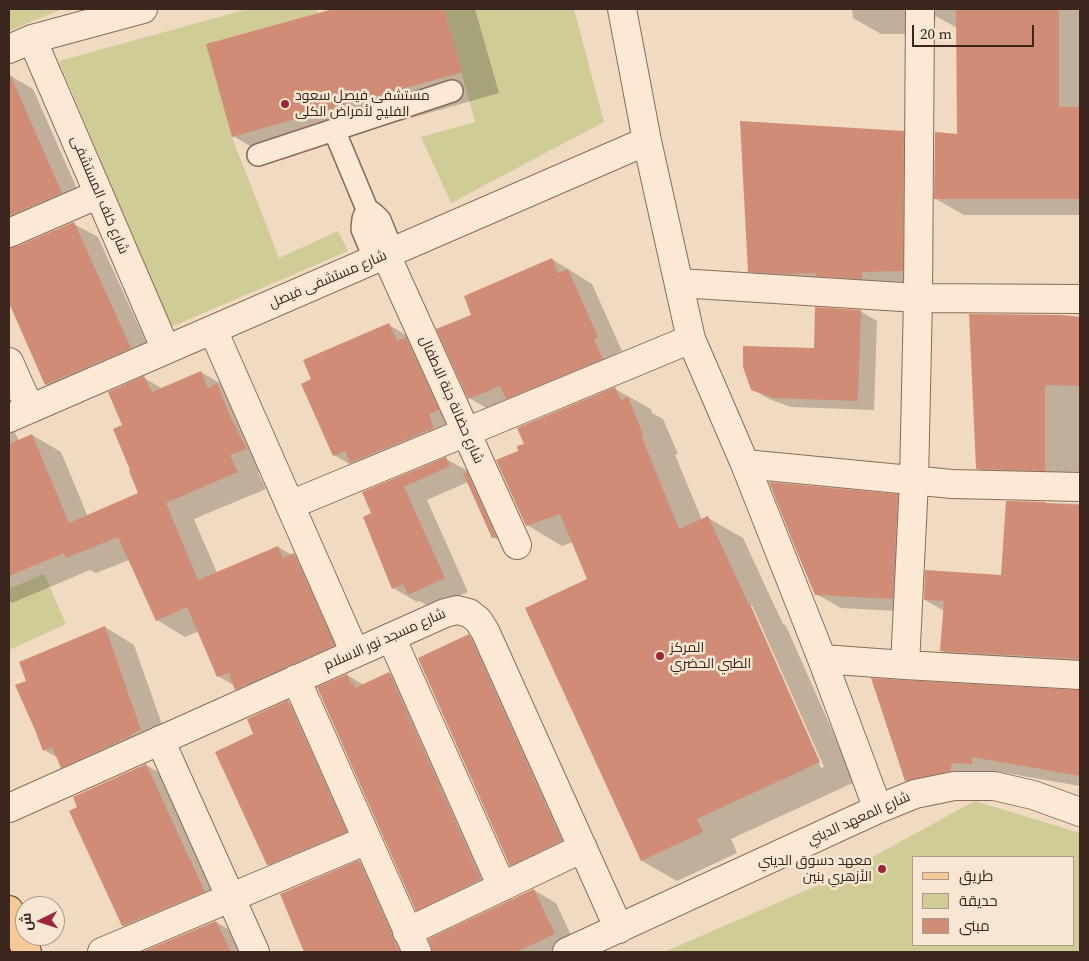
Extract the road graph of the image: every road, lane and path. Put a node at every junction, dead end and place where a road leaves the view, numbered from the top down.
1 (143, 9) edge
2 (622, 9) edge
3 (920, 9) edge
4 (21, 44) edge
5 (452, 91) dead end
6 (334, 130) junction
7 (647, 141) junction
8 (258, 155) dead end
9 (99, 194) junction
10 (9, 233) edge
11 (384, 256) junction
12 (679, 283) junction
13 (918, 298) junction
14 (1080, 299) edge
15 (214, 330) junction
16 (691, 339) junction
17 (166, 350) junction
18 (9, 362) edge
19 (19, 414) edge
20 (465, 432) junction
21 (745, 464) junction
22 (914, 481) junction
23 (1080, 487) edge
24 (290, 505) junction
25 (517, 545) dead end
26 (391, 637) junction
27 (355, 653) junction
28 (822, 659) junction
29 (905, 665) junction
30 (1080, 675) edge
31 (296, 679) junction
32 (160, 740) junction
33 (9, 808) edge
34 (878, 809) junction
35 (1080, 812) edge
36 (367, 840) junction
37 (583, 848) junction
38 (502, 887) junction
39 (231, 898) junction
40 (9, 910) edge
41 (619, 929) junction
42 (412, 942) edge
43 (27, 952) edge
44 (102, 952) edge
45 (255, 952) edge
46 (568, 952) edge

1 - 4 street
2 - 7 street
3 - 13 street
4 - 9 street, شارع خلف المستشفى
5 - 6 lane
6 - 8 lane
6 - 11 lane
7 - 11 street, شارع مستشفى فيصل
7 - 12 street
9 - 10 street
9 - 17 street, شارع خلف المستشفى
11 - 15 street, شارع مستشفى فيصل
11 - 20 street, شارع حضانة جنة الاطفال
12 - 13 street
12 - 16 street
13 - 14 street
13 - 22 street
15 - 17 street, شارع مستشفى فيصل
15 - 24 street
16 - 20 street
16 - 21 street
17 - 19 street, شارع مستشفى فيصل
18 - 19 street
20 - 24 street
20 - 25 street, شارع حضانة جنة الاطفال
21 - 22 street
21 - 28 street
22 - 23 street
22 - 29 street
24 - 27 street
26 - 27 street, شارع مسجد نور الاسلام
26 - 37 street, شارع مسجد نور الاسلام
26 - 38 street
27 - 31 street, شارع مسجد نور الاسلام
28 - 29 street
28 - 34 street
29 - 30 street
31 - 32 street, شارع مسجد نور الاسلام
31 - 36 street
32 - 33 street, شارع مسجد نور الاسلام
32 - 39 street
34 - 35 street, شارع المعهد الديني
34 - 41 street, شارع المعهد الديني
36 - 39 street
36 - 42 street
37 - 38 street
37 - 41 street, شارع مسجد نور الاسلام
38 - 42 street
39 - 44 street
39 - 45 street
40 - 43 main road
41 - 46 street, شارع المعهد الديني

